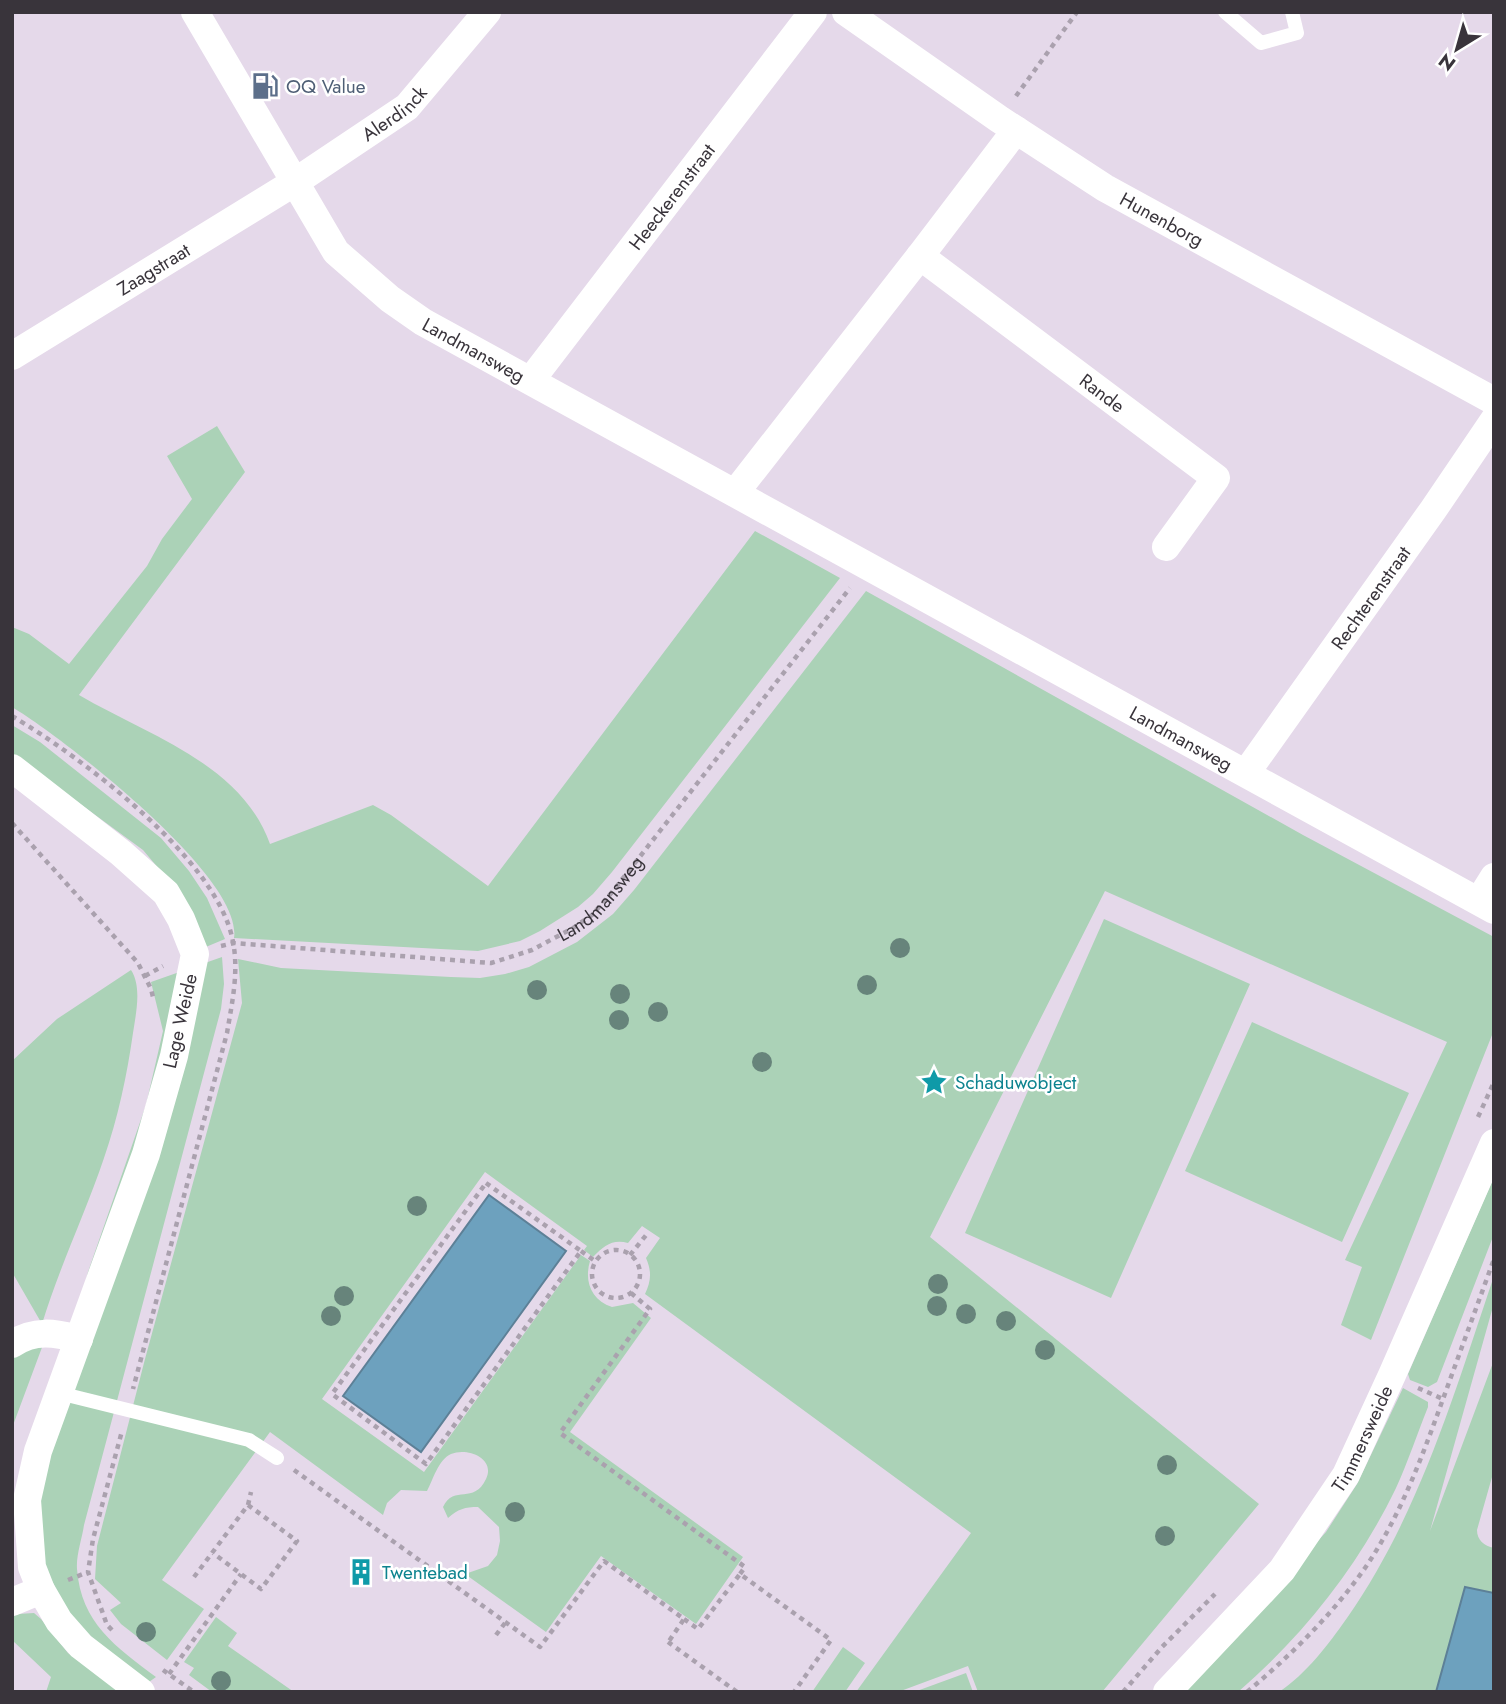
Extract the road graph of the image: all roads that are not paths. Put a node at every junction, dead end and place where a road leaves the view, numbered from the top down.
1 (195, 12) edge
2 (813, 12) edge
3 (846, 12) edge
4 (1225, 12) edge
5 (1292, 12) edge
6 (477, 19) edge
7 (1007, 125) junction
8 (295, 182) junction
9 (920, 256) junction
10 (12, 356) edge
11 (531, 380) junction
12 (1494, 401) edge
13 (1494, 420) edge
14 (735, 492) junction
15 (1166, 547) dead end
16 (12, 768) edge
17 (1246, 773) junction
18 (1489, 896) edge
19 (1494, 1143) edge
20 (79, 1339) junction
21 (12, 1343) edge
22 (59, 1393) junction
23 (277, 1458) road end
24 (41, 1590) junction
25 (12, 1602) edge
26 (141, 1692) edge
27 (1167, 1692) edge

1 - 8 street, Landmansweg
2 - 11 street, Heeckerenstraat
3 - 7 street, Hunenborg
4 - 5 lane
6 - 8 street, Alerdinck
7 - 9 street
7 - 12 street, Hunenborg
8 - 10 street, Zaagstraat
8 - 11 street, Landmansweg
9 - 14 street
9 - 15 street, Rande
11 - 14 street, Landmansweg
13 - 17 street, Rechterenstraat
14 - 17 street, Landmansweg
16 - 20 street, Lage Weide
17 - 18 street, Landmansweg
19 - 27 street, Timmersweide
20 - 21 street
20 - 22 street, Lage Weide
22 - 23 lane
22 - 24 street, Lage Weide
24 - 25 street
24 - 26 street, Lage Weide

